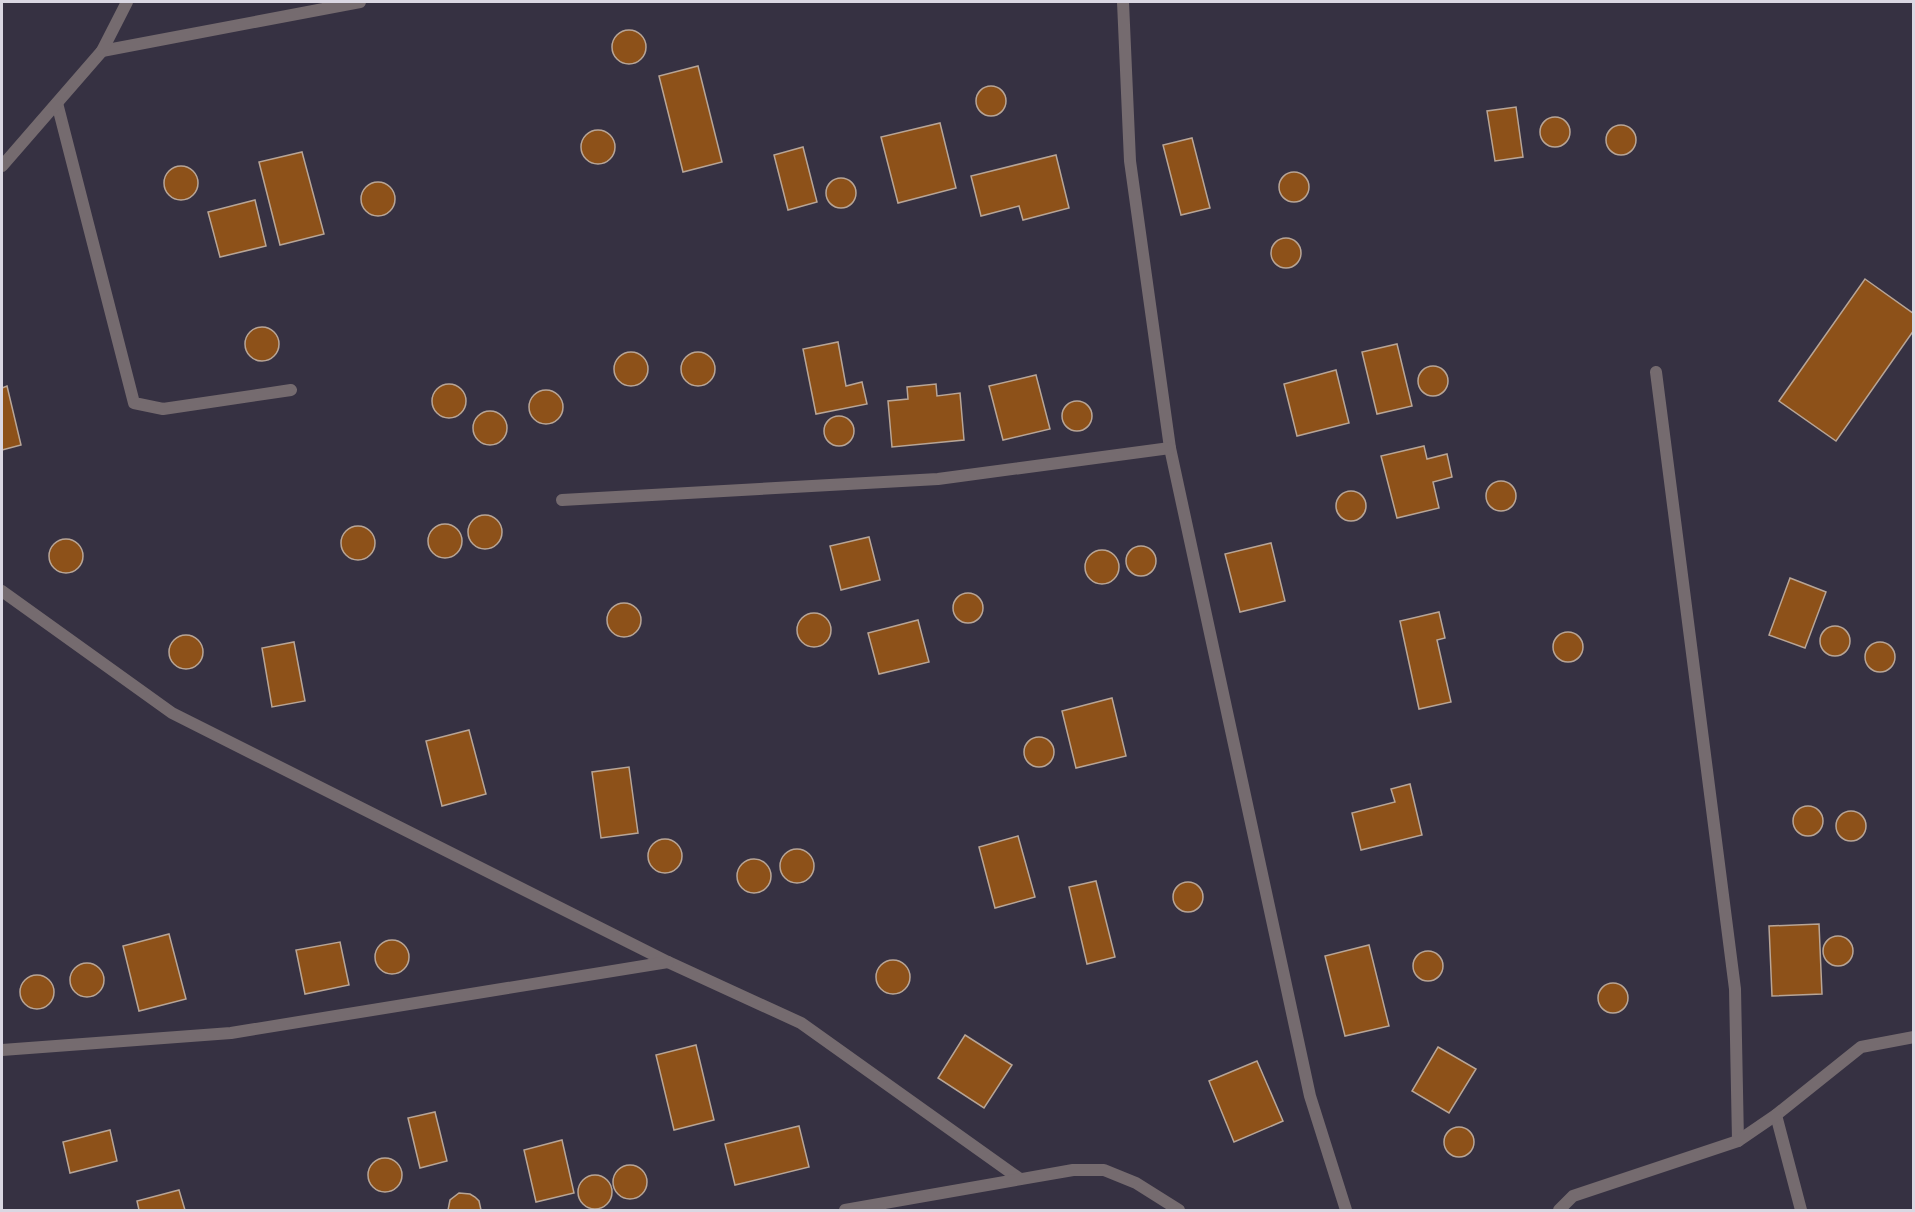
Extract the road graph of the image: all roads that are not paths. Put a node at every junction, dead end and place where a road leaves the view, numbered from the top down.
1 (127, 2) edge
2 (360, 2) edge
3 (1123, 2) edge
4 (102, 51) junction
5 (57, 103) junction
6 (2, 166) edge
7 (1656, 372) dead end
8 (291, 390) dead end
9 (1170, 448) junction
10 (562, 500) dead end
11 (2, 591) edge
12 (668, 962) junction
13 (1914, 1037) edge
14 (2, 1050) edge
15 (1776, 1115) junction
16 (1738, 1141) junction
17 (1020, 1179) junction
18 (844, 1210) edge
19 (1179, 1210) edge
20 (1346, 1210) edge
21 (1559, 1210) edge
22 (1801, 1210) edge

1 - 4 street
2 - 4 street
3 - 9 street
4 - 5 street
5 - 6 street
5 - 8 street
7 - 16 street
9 - 10 street
9 - 20 street
11 - 12 street
12 - 14 street
12 - 17 street
13 - 15 street
15 - 16 street
15 - 22 street
16 - 21 street
17 - 18 street
17 - 19 street

